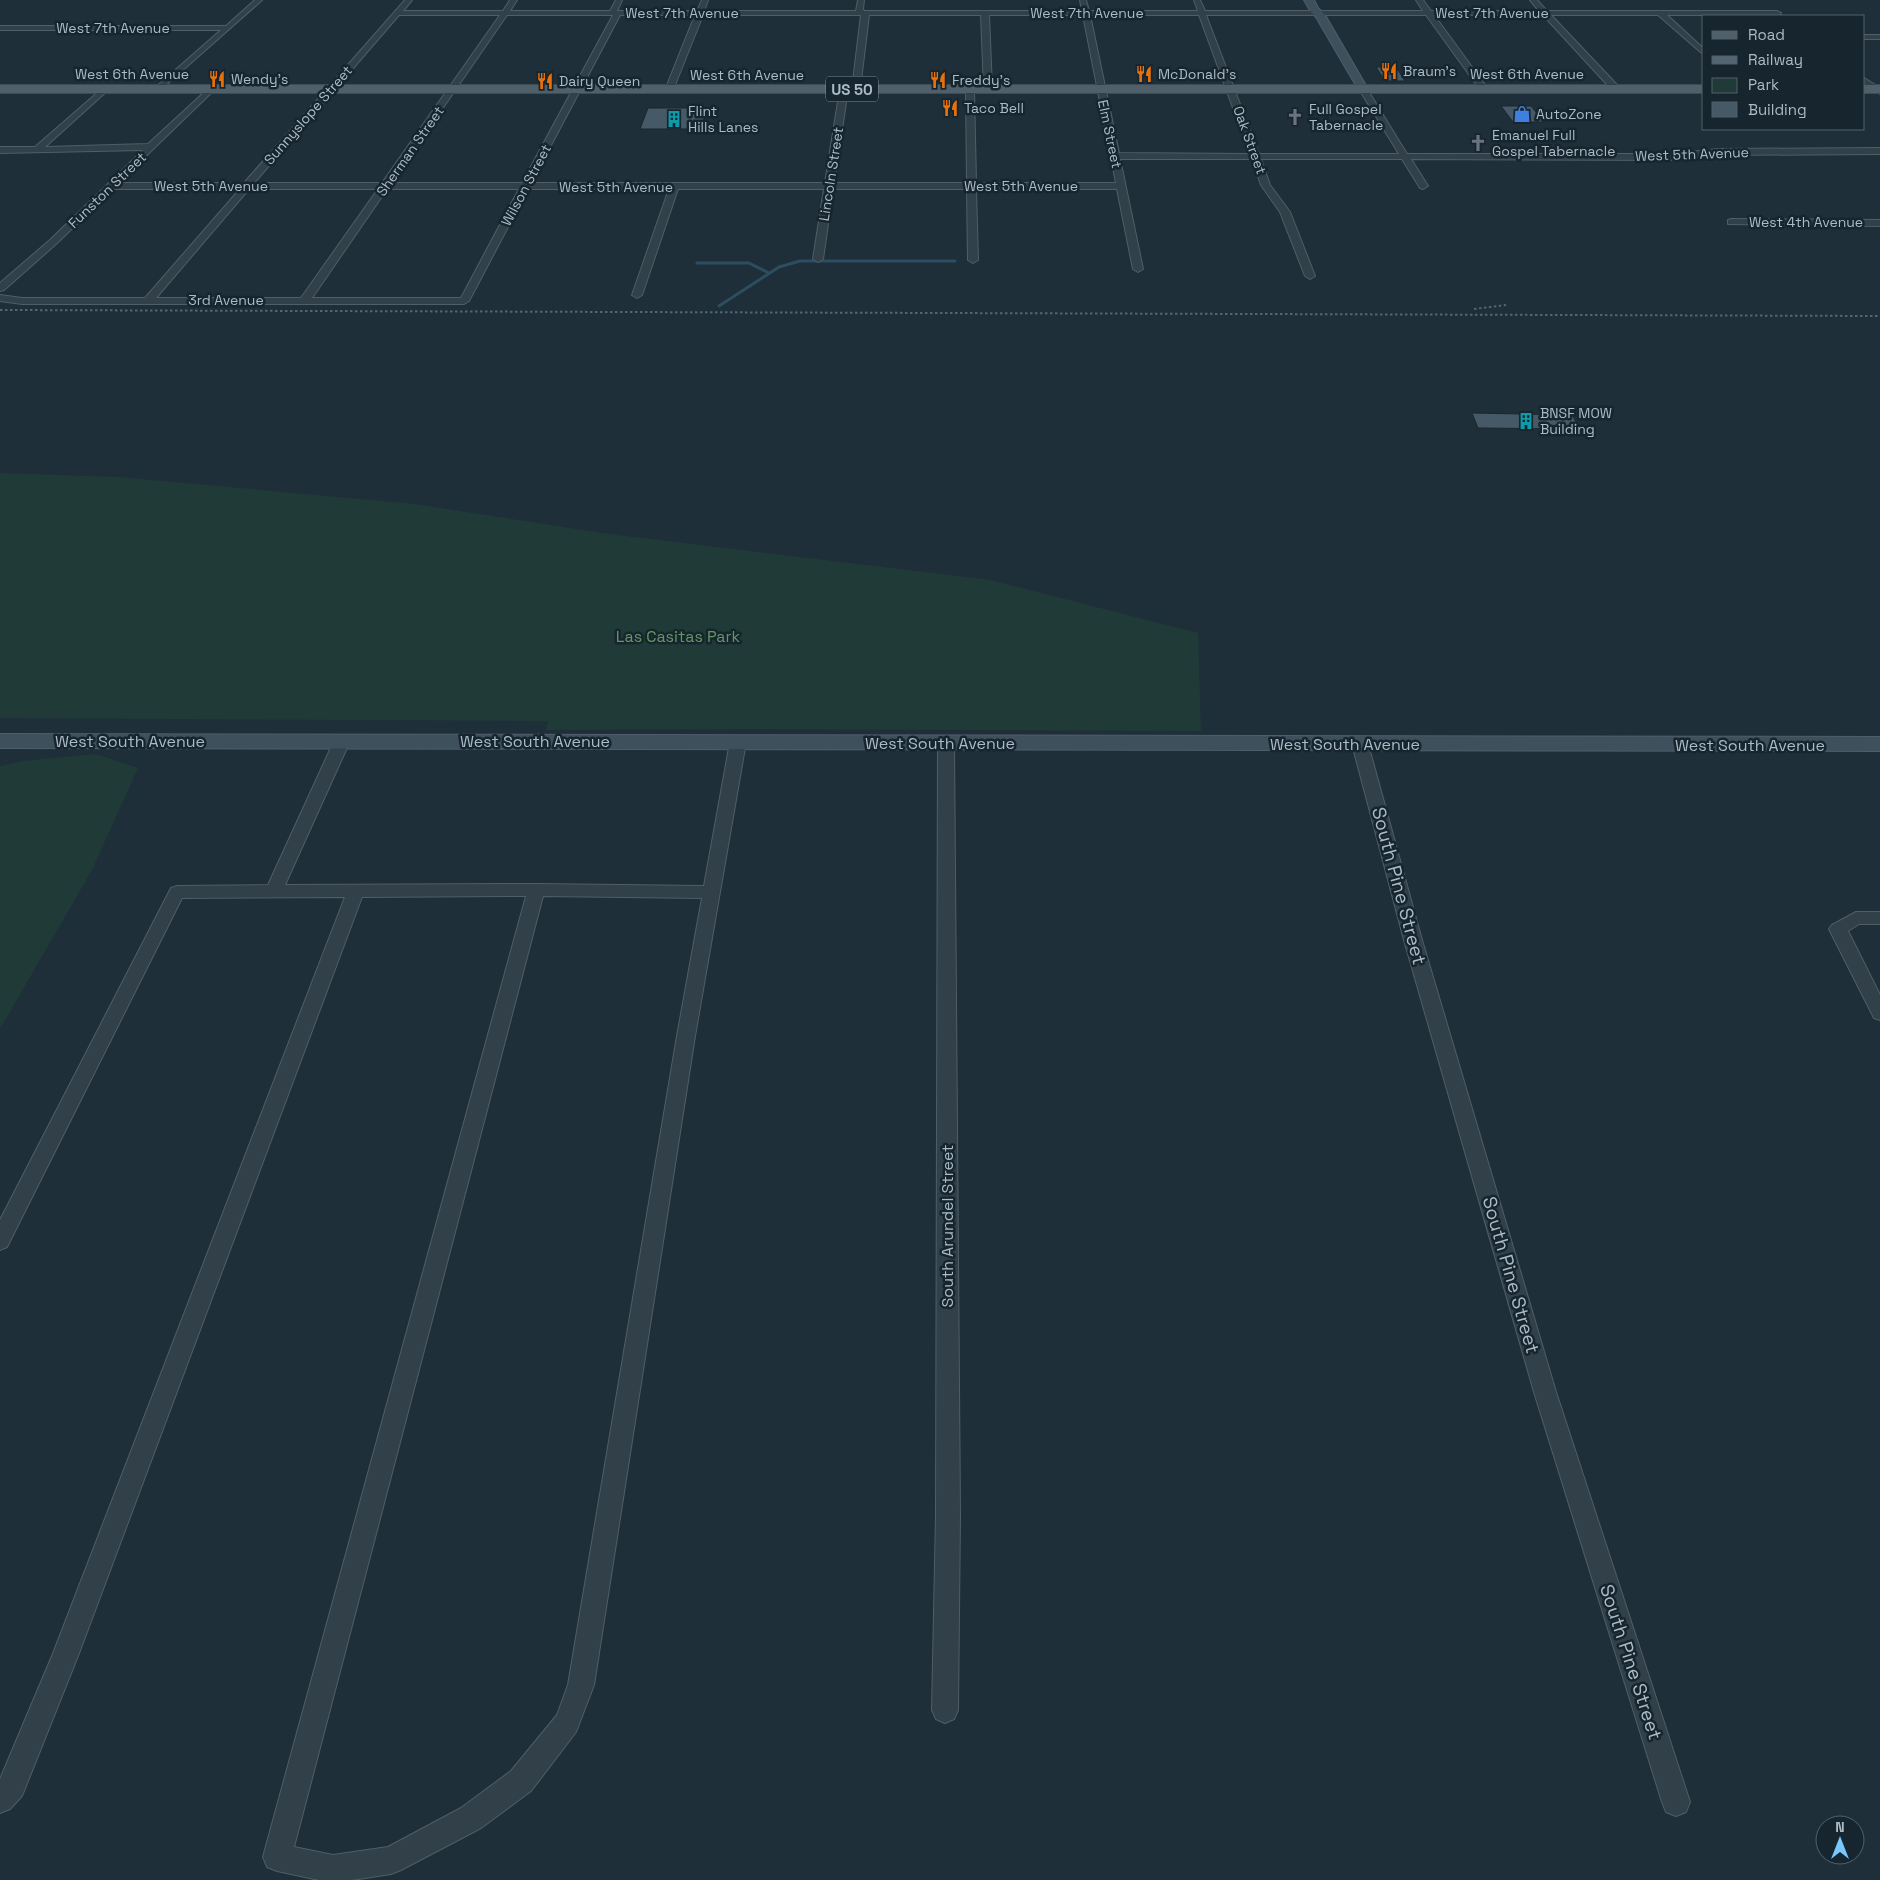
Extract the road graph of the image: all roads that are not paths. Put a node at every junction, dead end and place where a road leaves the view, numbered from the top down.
1 (259, 0) edge
2 (409, 0) edge
3 (514, 0) edge
4 (619, 0) edge
5 (705, 0) edge
6 (861, 0) edge
7 (1084, 0) edge
8 (1197, 0) edge
9 (1308, 0) edge
10 (1419, 0) edge
11 (1533, 0) edge
12 (1766, 4) dead end
13 (398, 13) junction
14 (504, 13) junction
15 (616, 13) junction
16 (699, 13) junction
17 (864, 13) junction
18 (1086, 13) junction
19 (1202, 13) junction
20 (1318, 13) junction
21 (1429, 13) junction
22 (1544, 13) junction
23 (1660, 13) junction
24 (985, 14) junction
25 (1779, 14) edge
26 (0, 28) edge
27 (226, 28) junction
28 (1865, 37) edge
29 (1880, 37) edge
30 (1702, 51) edge
31 (1865, 81) edge
32 (0, 89) edge
33 (104, 89) junction
34 (159, 89) junction
35 (210, 89) junction
36 (1100, 89) junction
37 (1231, 89) junction
38 (1364, 89) junction
39 (1484, 89) junction
40 (1616, 89) junction
41 (1702, 89) edge
42 (330, 90) junction
43 (452, 90) junction
44 (577, 90) junction
45 (669, 90) junction
46 (850, 90) junction
47 (970, 90) junction
48 (988, 90) junction
49 (1875, 90) edge
50 (151, 147) junction
51 (0, 150) edge
52 (36, 150) junction
53 (1880, 151) edge
54 (1115, 156) junction
55 (1255, 156) junction
56 (1404, 156) junction
57 (111, 186) junction
58 (246, 186) junction
59 (830, 186) junction
60 (972, 186) junction
61 (1121, 186) junction
62 (1423, 186) dead end
63 (385, 187) junction
64 (524, 187) junction
65 (674, 187) junction
66 (1731, 222) dead end
67 (1880, 223) edge
68 (818, 259) dead end
69 (973, 260) dead end
70 (1138, 269) dead end
71 (1310, 276) dead end
72 (0, 288) edge
73 (637, 295) dead end
74 (0, 298) edge
75 (149, 300) junction
76 (305, 300) junction
77 (384, 301) joint
78 (0, 741) edge
79 (342, 741) junction
80 (738, 742) junction
81 (946, 742) junction
82 (1360, 744) junction
83 (1880, 744) edge
84 (536, 890) junction
85 (356, 891) junction
86 (274, 892) junction
87 (711, 892) junction
88 (1880, 918) edge
89 (1880, 1013) edge
90 (0, 1242) edge
91 (945, 1710) dead end
92 (0, 1799) edge
93 (1676, 1802) dead end

1 - 27 street
2 - 13 street, Sunnyslope Street
3 - 14 street, Sherman Street
4 - 15 street, Wilson Street
5 - 16 street
6 - 17 street, Lincoln Street
7 - 18 street, Elm Street
8 - 19 street, Oak Street
9 - 20 main road
10 - 21 street
11 - 22 street
12 - 25 street
13 - 14 street, West 7th Avenue
13 - 42 street, Sunnyslope Street
14 - 15 street, West 7th Avenue
14 - 43 street, Sherman Street
15 - 16 street, West 7th Avenue
15 - 44 street, Wilson Street
16 - 17 street, West 7th Avenue
16 - 45 street
17 - 24 street, West 7th Avenue
17 - 46 street, Lincoln Street
18 - 19 street, West 7th Avenue
18 - 24 street, West 7th Avenue
18 - 36 street, Elm Street
19 - 20 street, West 7th Avenue
19 - 37 street, Oak Street
20 - 21 street, West 7th Avenue
20 - 38 main road
21 - 22 street, West 7th Avenue
21 - 39 street
22 - 23 street, West 7th Avenue
22 - 40 street
23 - 25 street, West 7th Avenue
23 - 30 street
24 - 48 street
26 - 27 street, West 7th Avenue
27 - 34 street
28 - 29 street
31 - 49 street
32 - 33 main road, West 6th Avenue / US 50
33 - 34 main road, West 6th Avenue / US 50
33 - 52 street
34 - 35 main road, West 6th Avenue / US 50
35 - 42 main road, West 6th Avenue / US 50
35 - 50 street, Funston Street
36 - 37 main road, West 6th Avenue / US 50
36 - 48 main road, West 6th Avenue / US 50
36 - 54 street, Elm Street
37 - 38 main road, West 6th Avenue / US 50
37 - 55 street, Oak Street
38 - 39 main road, West 6th Avenue / US 50
38 - 56 street
39 - 40 main road, West 6th Avenue / US 50
40 - 41 main road, West 6th Avenue / US 50
42 - 43 main road, West 6th Avenue / US 50
42 - 58 street, Sunnyslope Street
43 - 44 main road, West 6th Avenue / US 50
43 - 63 street, Sherman Street
44 - 45 main road, West 6th Avenue / US 50
44 - 64 street, Wilson Street
45 - 46 main road, West 6th Avenue / US 50
46 - 47 main road, West 6th Avenue / US 50
46 - 59 street, Lincoln Street
47 - 48 main road, West 6th Avenue / US 50
47 - 60 street
50 - 52 street
50 - 57 street, Funston Street
51 - 52 street
53 - 56 street, West 5th Avenue
54 - 55 street, West 5th Avenue
54 - 61 street, Elm Street
55 - 56 street, West 5th Avenue
55 - 71 street, Oak Street
56 - 62 street
57 - 58 street, West 5th Avenue
57 - 72 street, Funston Street
58 - 63 street, West 5th Avenue
58 - 75 street, Sunnyslope Street
59 - 60 street, West 5th Avenue
59 - 65 street, West 5th Avenue
59 - 68 street, Lincoln Street
60 - 61 street, West 5th Avenue
60 - 69 street
61 - 70 street, Elm Street
63 - 64 street, West 5th Avenue
63 - 76 street, Sherman Street
64 - 65 street, West 5th Avenue
64 - 77 street, Wilson Street
65 - 73 street
66 - 67 street, West 4th Avenue
74 - 75 street, 3rd Avenue
75 - 76 street, 3rd Avenue
76 - 77 street, 3rd Avenue
78 - 79 main road, West South Avenue
79 - 80 main road, West South Avenue
79 - 86 street
80 - 81 main road, West South Avenue
80 - 87 street
81 - 82 main road, West South Avenue
81 - 91 street, South Arundel Street
82 - 83 main road, West South Avenue
82 - 93 street, South Pine Street
84 - 85 street
84 - 87 street
84 - 87 street
85 - 86 street
85 - 92 street
86 - 90 street
88 - 89 street

